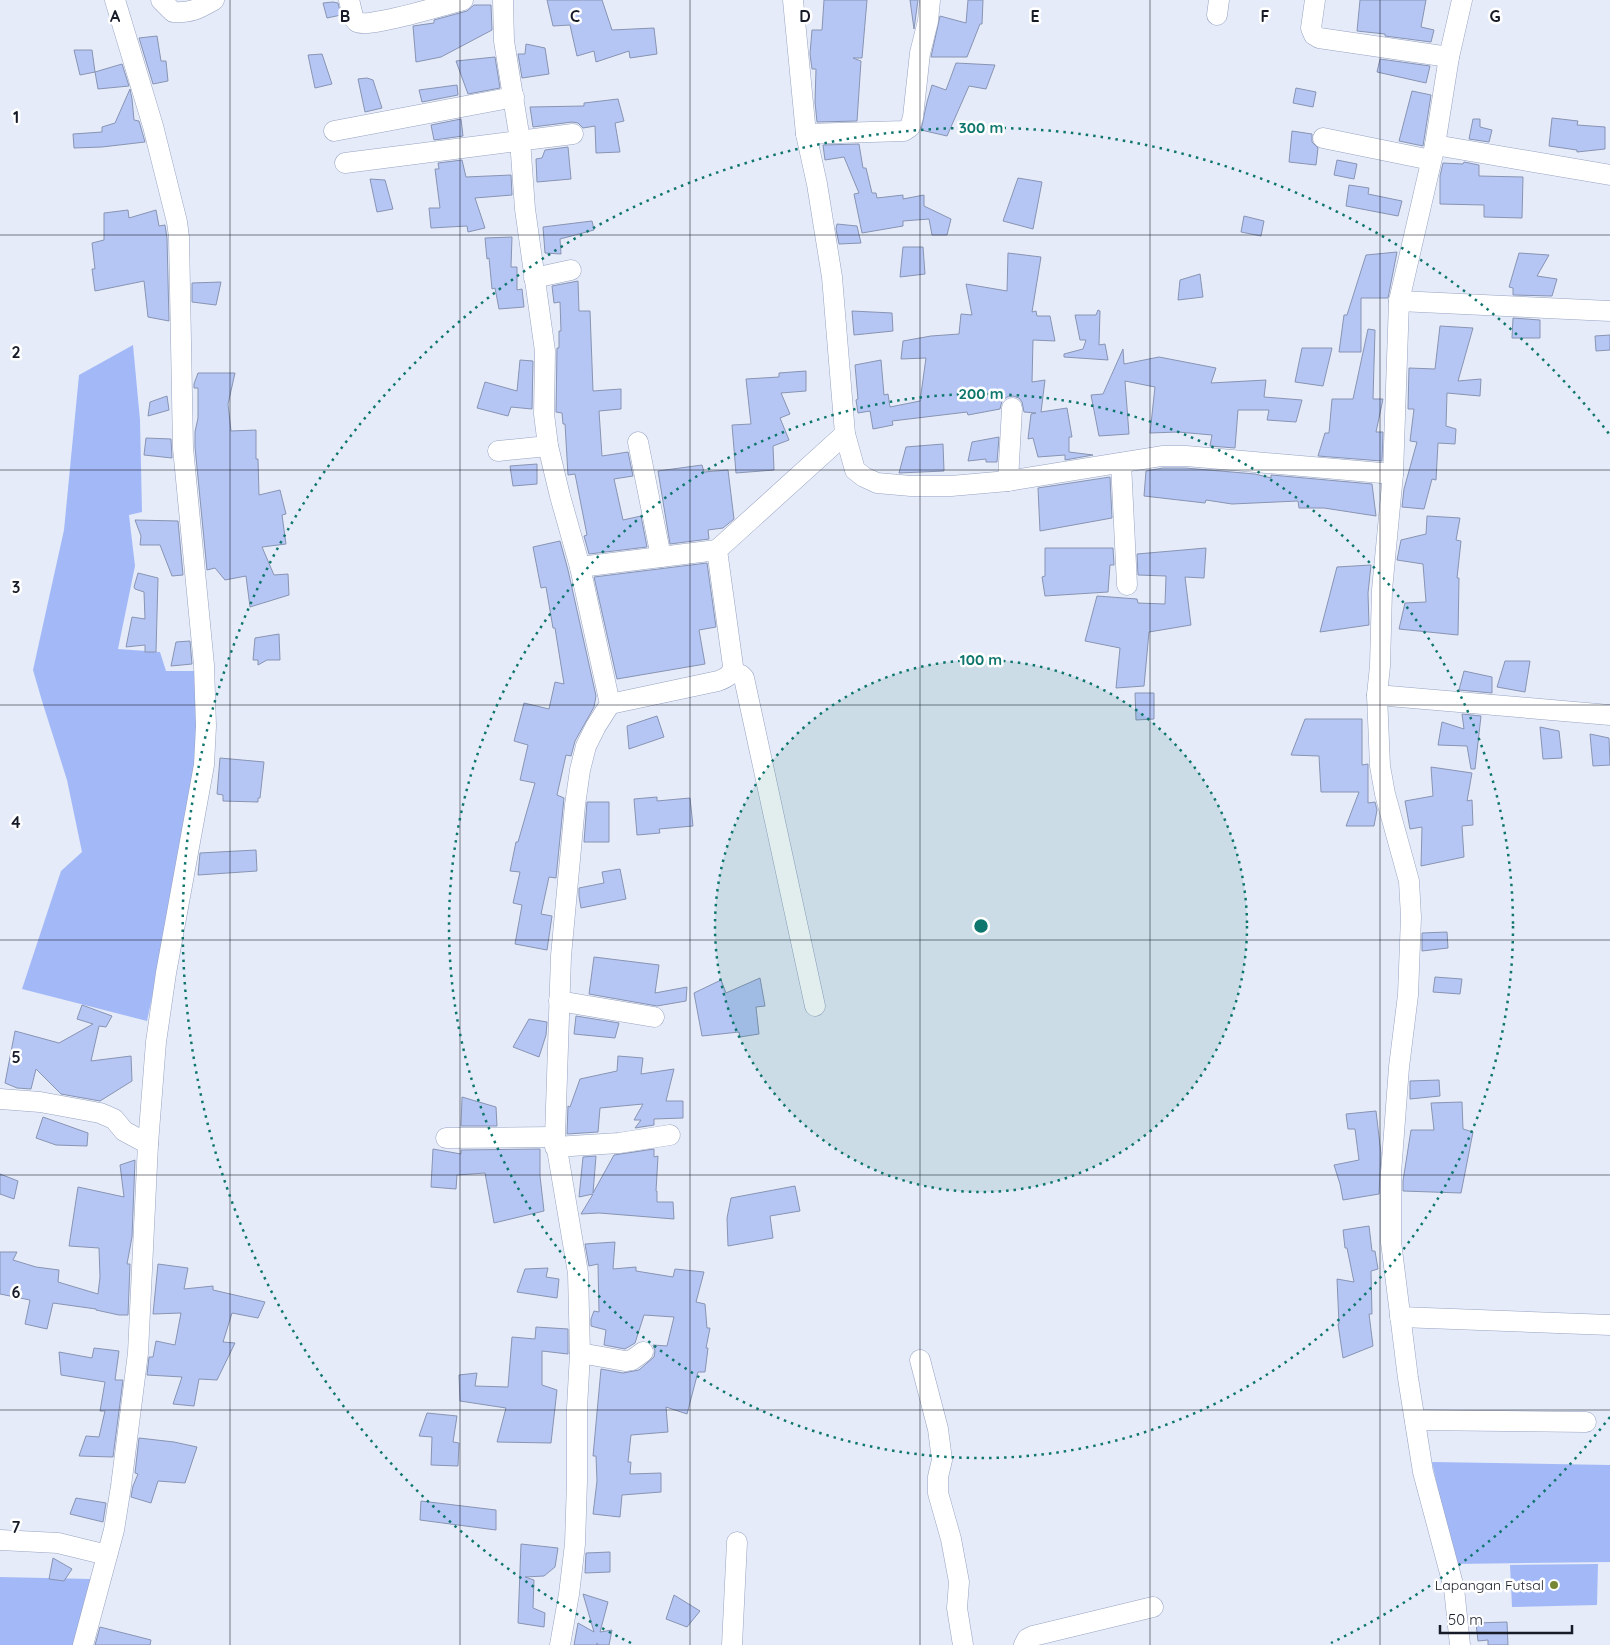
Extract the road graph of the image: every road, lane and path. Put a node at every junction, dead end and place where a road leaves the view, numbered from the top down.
1 (115, 0) edge
2 (161, 0) edge
3 (214, 0) edge
4 (349, 0) edge
5 (463, 0) edge
6 (503, 0) edge
7 (793, 0) edge
8 (930, 0) edge
9 (1314, 0) edge
10 (1462, 0) edge
11 (1449, 57) junction
12 (514, 96) junction
13 (334, 130) dead end
14 (573, 134) dead end
15 (806, 134) junction
16 (1322, 138) dead end
17 (520, 140) junction
18 (1433, 153) junction
19 (345, 163) dead end
20 (1610, 175) edge
21 (571, 270) dead end
22 (534, 278) junction
23 (1399, 301) junction
24 (1610, 311) edge
25 (1012, 408) dead end
26 (845, 434) junction
27 (638, 442) dead end
28 (548, 446) junction
29 (498, 450) dead end
30 (1121, 462) junction
31 (1393, 474) junction
32 (1008, 481) junction
33 (717, 550) junction
34 (661, 557) junction
35 (580, 567) junction
36 (1127, 585) dead end
37 (732, 672) junction
38 (1377, 695) junction
39 (610, 704) junction
40 (1610, 715) edge
41 (559, 1001) junction
42 (814, 1006) dead end
43 (654, 1017) dead end
44 (0, 1099) edge
45 (670, 1135) dead end
46 (446, 1138) dead end
47 (555, 1142) junction
48 (148, 1144) junction
49 (1400, 1317) junction
50 (1610, 1325) edge
51 (642, 1352) dead end
52 (580, 1353) junction
53 (920, 1360) dead end
54 (1415, 1420) junction
55 (1586, 1422) dead end
56 (0, 1540) edge
57 (737, 1542) dead end
58 (107, 1555) junction
59 (1153, 1607) dead end
60 (83, 1645) edge
61 (560, 1645) edge
62 (732, 1645) edge
63 (963, 1645) edge
64 (1024, 1645) edge
65 (1460, 1645) edge

1 - 48 street
2 - 3 street
4 - 5 street
6 - 12 street
7 - 15 street
8 - 15 street
9 - 11 street
10 - 11 street
11 - 18 street
12 - 13 street
12 - 17 street
14 - 17 street
15 - 26 street
16 - 18 street
17 - 19 street
17 - 22 street
18 - 20 street
18 - 23 street
21 - 22 street
22 - 28 street
23 - 24 street
23 - 31 street
25 - 32 street
26 - 32 street
26 - 33 street
27 - 34 street
28 - 29 street
28 - 35 street
30 - 31 street
30 - 32 street
30 - 36 street
31 - 38 street
33 - 34 street
33 - 37 street
34 - 35 street
35 - 39 street
37 - 39 street
37 - 42 street
38 - 40 street
38 - 49 street
39 - 41 street
41 - 43 street
41 - 47 street
44 - 48 street
45 - 47 street
46 - 47 street
47 - 52 street
48 - 58 street
49 - 50 street
49 - 54 street
51 - 52 street
52 - 61 street
53 - 63 street
54 - 55 street
54 - 65 street
56 - 58 street
57 - 62 street
58 - 60 street
59 - 64 street

